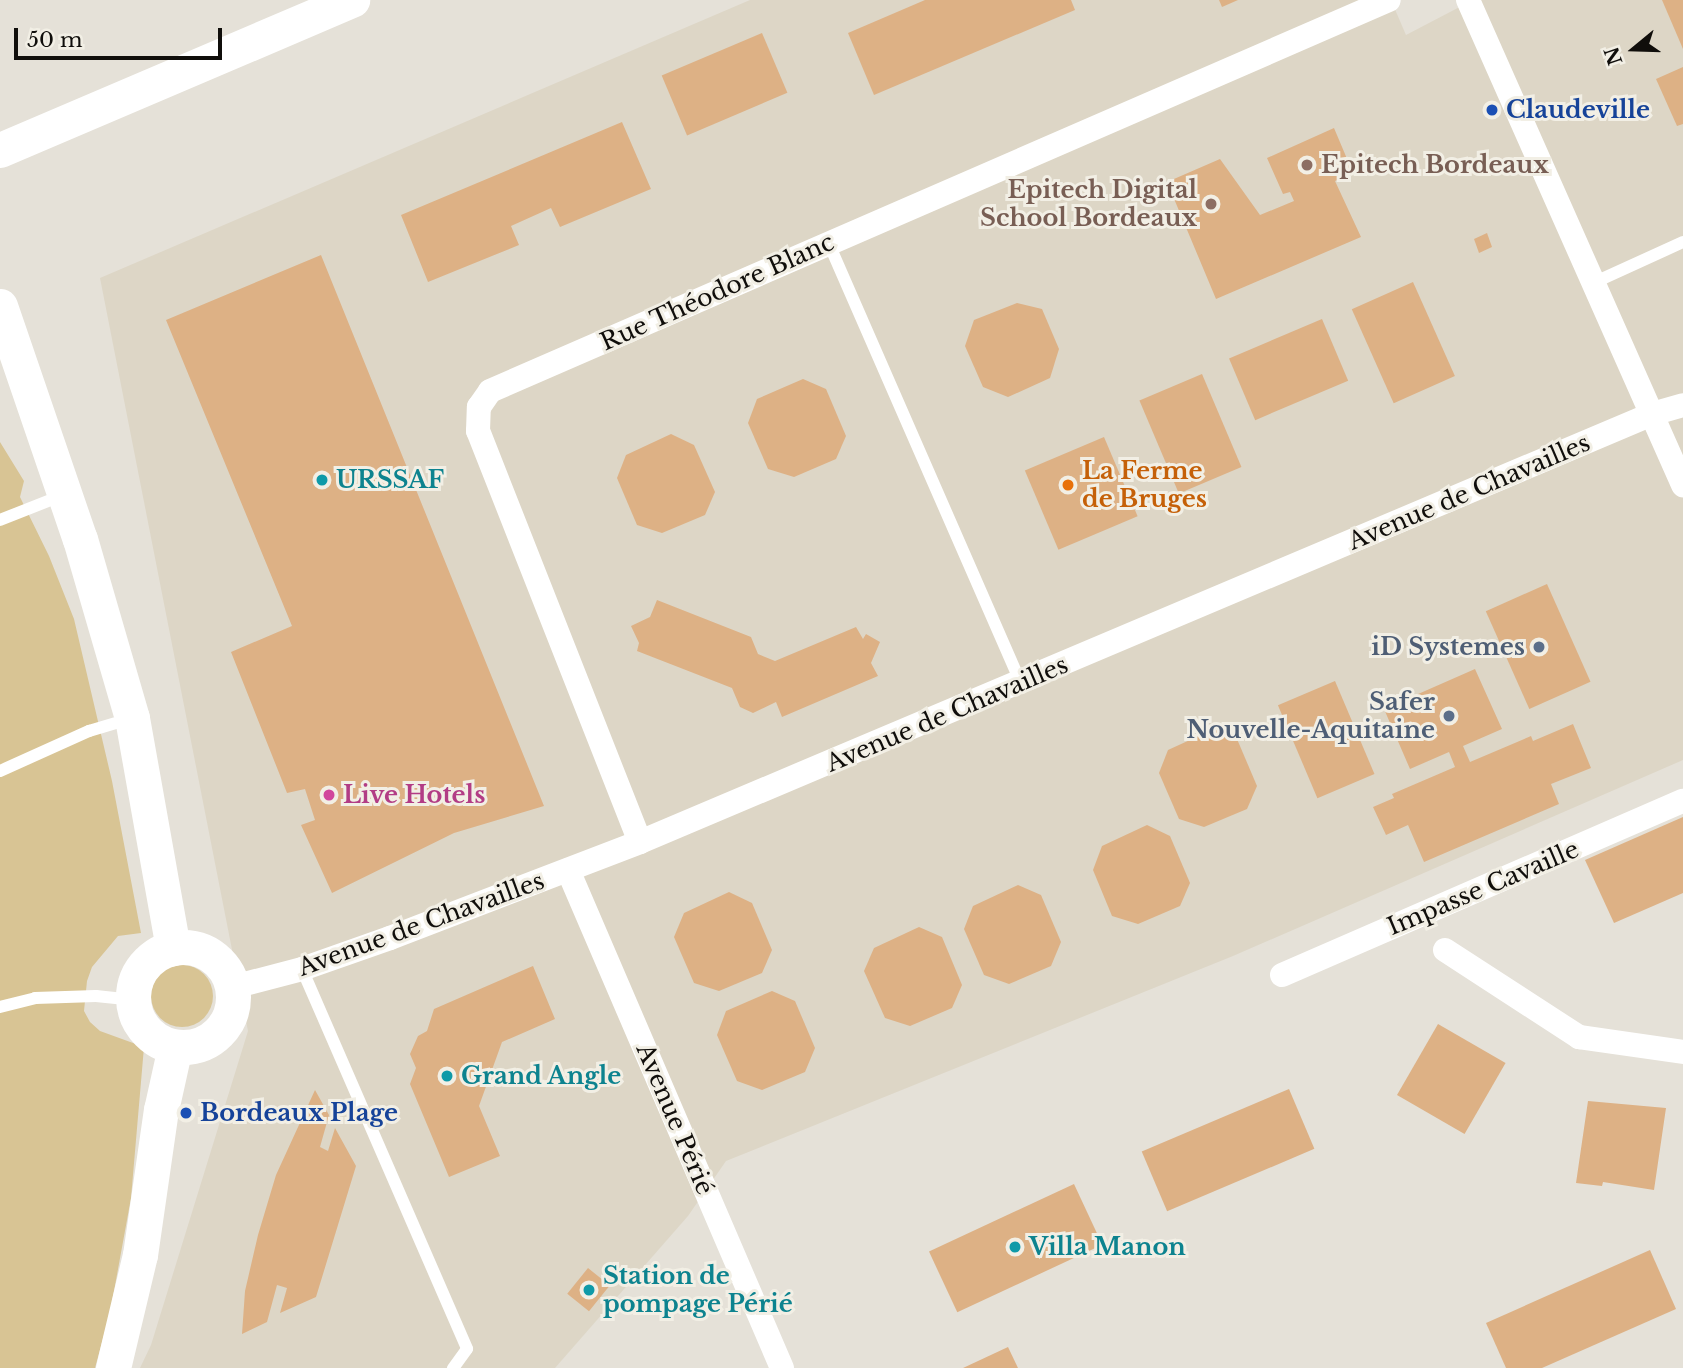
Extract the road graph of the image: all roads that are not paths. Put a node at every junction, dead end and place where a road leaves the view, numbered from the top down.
1 (352, 0) edge
2 (1389, 0) edge
3 (1468, 0) edge
4 (0, 150) edge
5 (1683, 242) edge
6 (829, 244) junction
7 (1593, 283) junction
8 (0, 306) edge
9 (1683, 405) edge
10 (1652, 414) junction
11 (1683, 485) edge
12 (63, 494) junction
13 (0, 520) edge
14 (1021, 683) junction
15 (132, 718) junction
16 (0, 771) edge
17 (1683, 801) edge
18 (640, 842) junction
19 (568, 870) junction
20 (173, 948) junction
21 (1446, 950) dead end
22 (302, 969) junction
23 (1282, 975) dead end
24 (233, 987) junction
25 (133, 1000) junction
26 (0, 1007) edge
27 (175, 1047) junction
28 (1683, 1052) edge
29 (113, 1368) edge
30 (453, 1368) edge
31 (782, 1368) edge

1 - 4 main road
2 - 6 street, Rue Théodore Blanc
3 - 7 street
5 - 7 lane
6 - 14 lane
6 - 18 street, Rue Théodore Blanc
7 - 10 street
8 - 12 main road
9 - 10 street, Avenue de Chavailles
10 - 11 street
10 - 14 street, Avenue de Chavailles
12 - 13 lane
12 - 15 main road
14 - 18 street, Avenue de Chavailles
15 - 16 lane
15 - 20 main road
17 - 23 street, Impasse Cavaille
18 - 19 street, Avenue de Chavailles
19 - 22 street, Avenue de Chavailles
19 - 31 street, Avenue Périé
20 - 24 main road
20 - 25 main road
21 - 28 street
22 - 24 street, Avenue de Chavailles
22 - 30 lane
24 - 27 main road
25 - 26 lane
25 - 27 main road
27 - 29 main road

